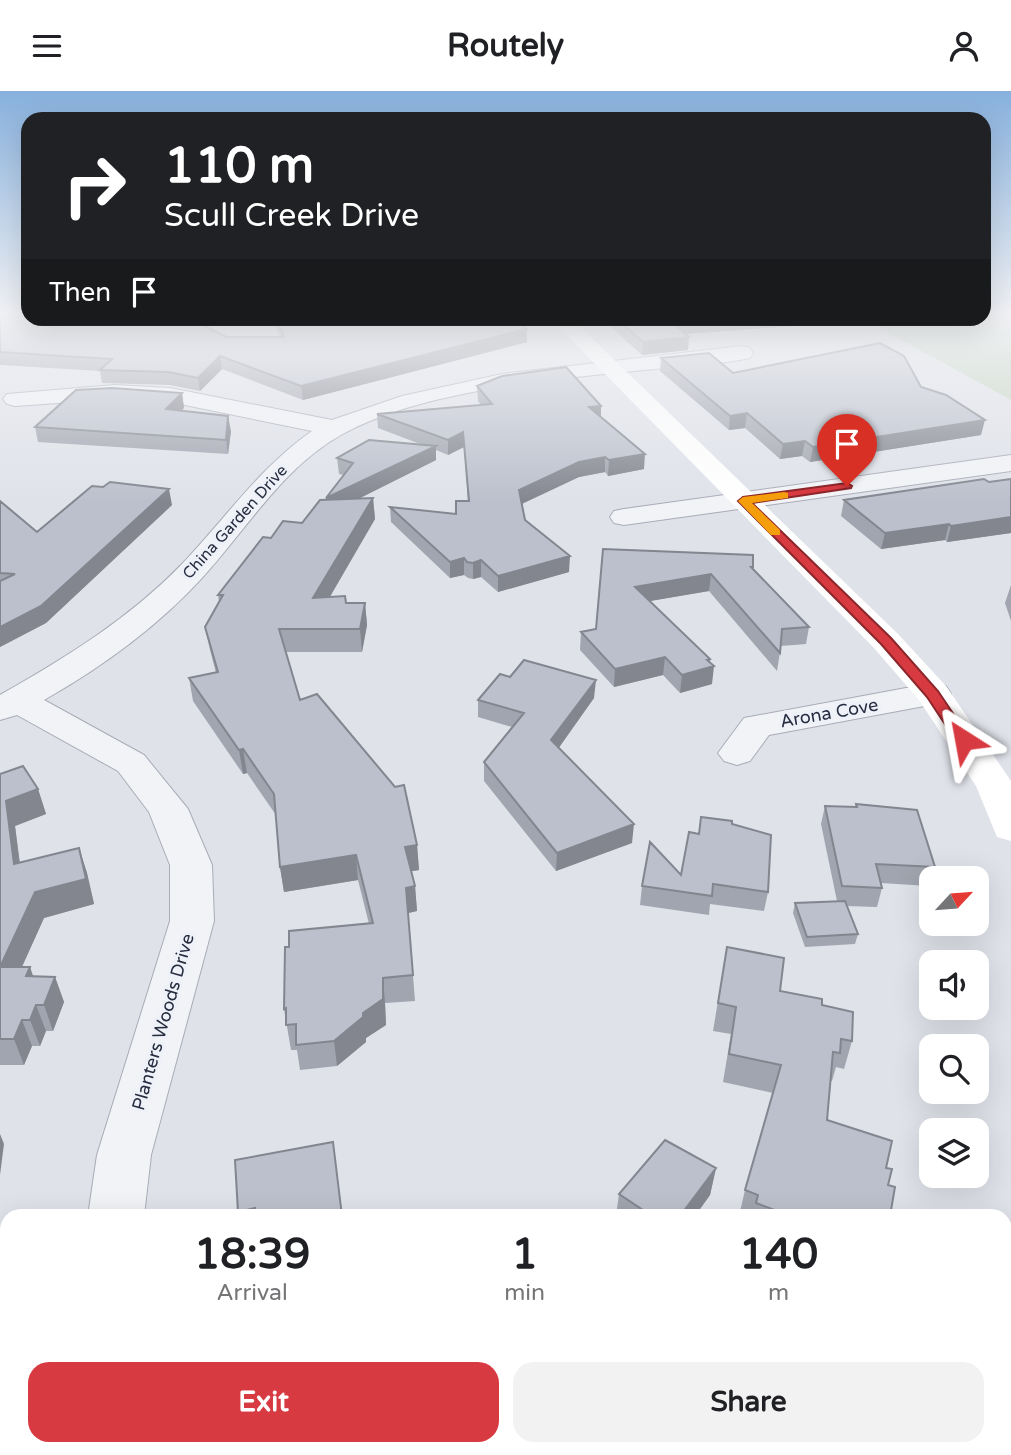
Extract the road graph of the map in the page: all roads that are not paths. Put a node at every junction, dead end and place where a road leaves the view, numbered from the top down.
1 (552, 375) edge
2 (619, 375) edge
3 (15, 400) dead end
4 (335, 428) junction
5 (1011, 463) edge
6 (743, 501) junction
7 (624, 517) dead end
8 (933, 694) junction
9 (9, 705) edge
10 (737, 753) dead end
11 (1011, 827) edge
12 (117, 1209) edge

1 - 4 street, China Garden Drive
2 - 6 street
3 - 4 street
4 - 9 street, China Garden Drive
5 - 6 street
6 - 7 street
6 - 8 street
8 - 10 street, Arona Cove
8 - 11 street
9 - 12 street, Planters Woods Drive

